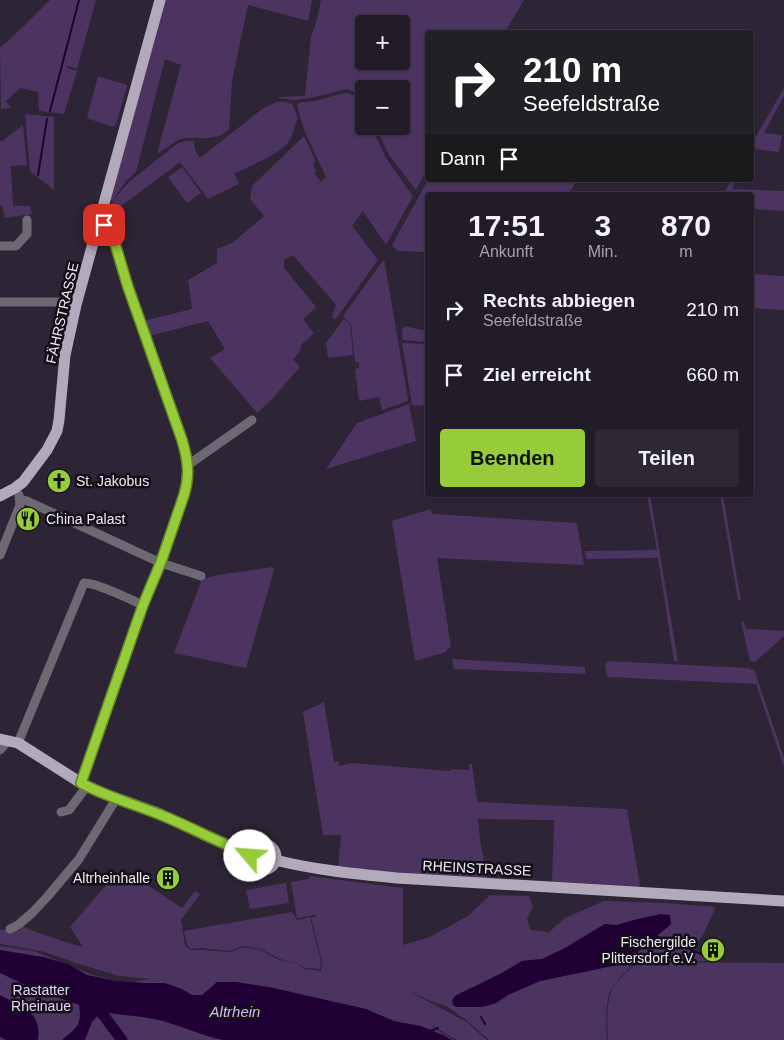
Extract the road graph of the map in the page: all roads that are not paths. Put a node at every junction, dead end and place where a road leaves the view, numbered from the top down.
1 (160, 0) edge
2 (27, 220) dead end
3 (99, 223) junction
4 (0, 246) edge
5 (0, 302) edge
6 (76, 305) junction
7 (252, 420) dead end
8 (188, 464) junction
9 (17, 494) junction
10 (0, 496) edge
11 (0, 555) edge
12 (161, 562) junction
13 (201, 576) dead end
14 (143, 605) junction
15 (8, 741) edge
16 (0, 750) edge
17 (84, 784) junction
18 (116, 799) junction
19 (61, 812) dead end
20 (246, 852) junction
21 (275, 860) junction
22 (784, 901) edge
23 (10, 929) dead end

1 - 3 main road, FÄHRSTRASSE
2 - 4 street
3 - 6 main road, FÄHRSTRASSE
3 - 8 street
5 - 6 street
6 - 9 main road, FÄHRSTRASSE
7 - 8 street
8 - 12 street
9 - 10 main road, FÄHRSTRASSE
9 - 11 street
9 - 12 street
12 - 13 street
12 - 14 street
14 - 15 street
14 - 17 street
15 - 16 street
15 - 17 main road
17 - 18 main road
17 - 19 street
18 - 20 main road
18 - 23 street
20 - 21 main road
20 - 21 main road
21 - 22 main road, RHEINSTRASSE

